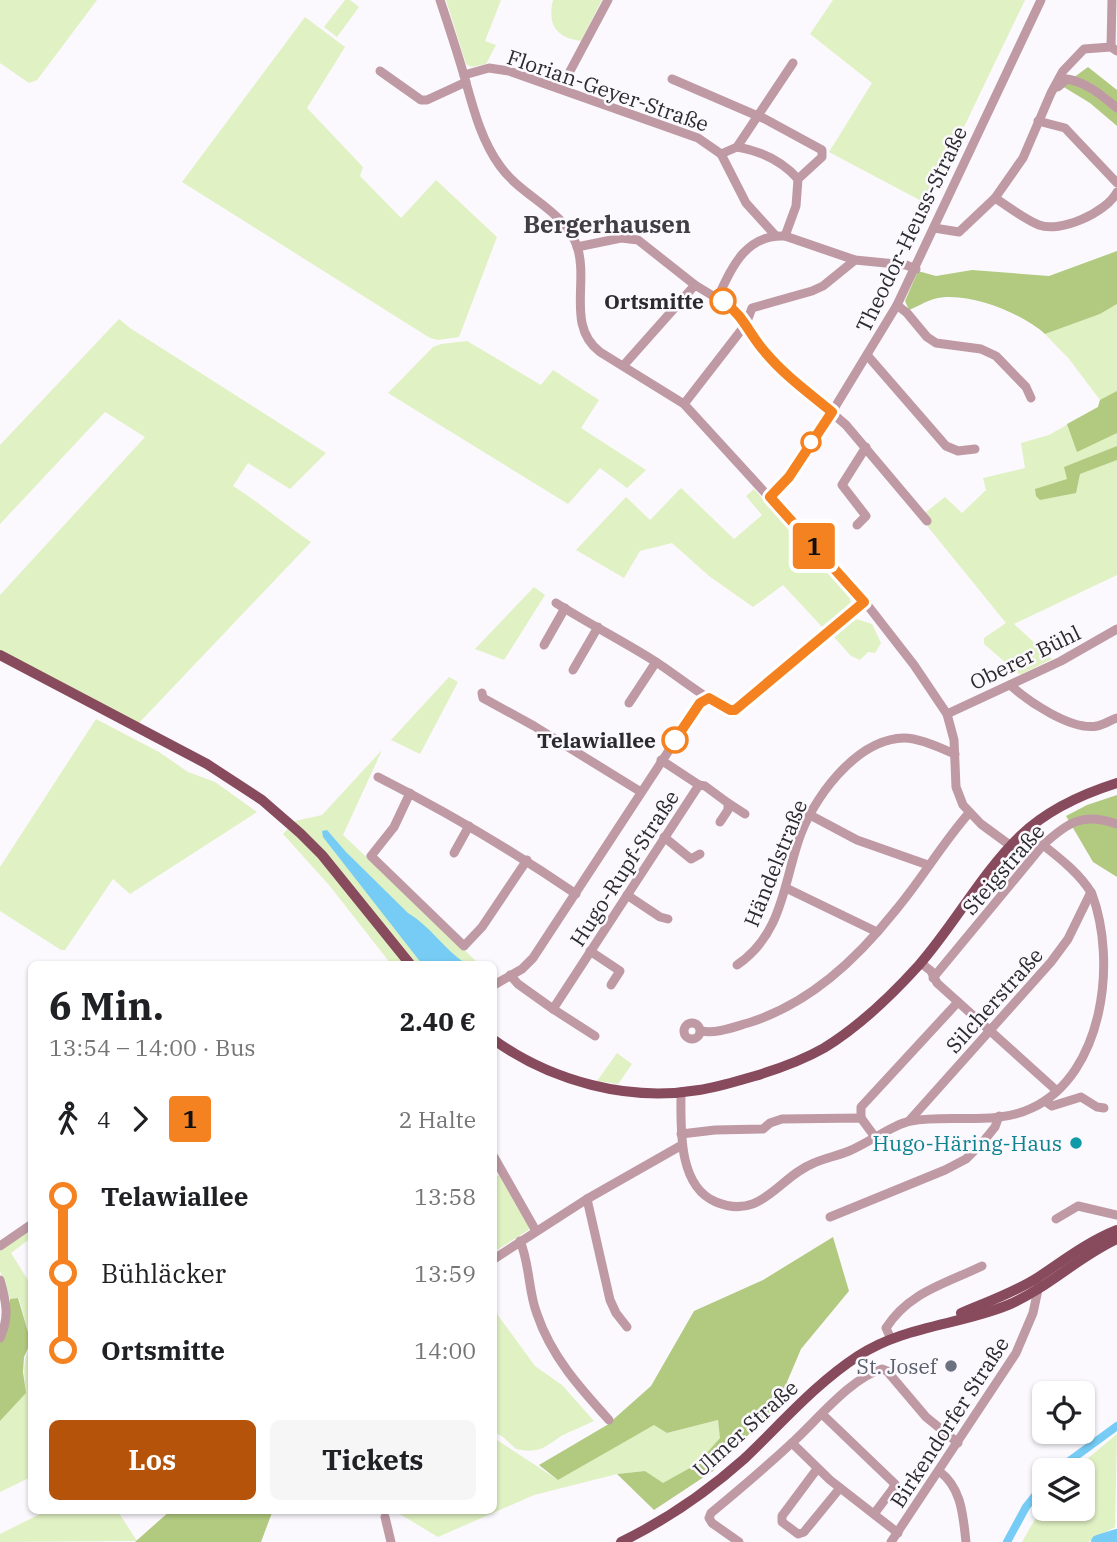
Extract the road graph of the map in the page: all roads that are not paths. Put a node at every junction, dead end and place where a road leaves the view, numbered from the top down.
1 (440, 0) edge
2 (608, 0) edge
3 (1041, 0) edge
4 (1112, 0) edge
5 (1114, 49) edge
6 (793, 63) dead end
7 (380, 71) dead end
8 (465, 78) junction
9 (672, 79) dead end
10 (561, 88) junction
11 (1051, 93) junction
12 (1117, 108) edge
13 (758, 116) junction
14 (1038, 121) junction
15 (737, 147) junction
16 (721, 154) junction
17 (798, 179) junction
18 (1117, 183) edge
19 (1117, 192) edge
20 (996, 198) junction
21 (934, 228) junction
22 (780, 235) junction
23 (577, 247) junction
24 (855, 260) junction
25 (916, 268) junction
26 (695, 285) junction
27 (718, 298) junction
28 (897, 306) junction
29 (746, 324) junction
30 (867, 355) junction
31 (623, 366) junction
32 (1031, 398) dead end
33 (684, 404) junction
34 (832, 412) junction
35 (866, 447) junction
36 (975, 449) dead end
37 (770, 497) junction
38 (928, 521) dead end
39 (857, 525) dead end
40 (864, 602) junction
41 (598, 628) junction
42 (1117, 629) edge
43 (544, 645) dead end
44 (0, 655) edge
45 (656, 662) junction
46 (573, 670) dead end
47 (1010, 685) junction
48 (482, 693) dead end
49 (709, 698) junction
50 (629, 703) dead end
51 (947, 714) junction
52 (1117, 718) edge
53 (955, 754) junction
54 (661, 760) junction
55 (379, 778) dead end
56 (1117, 783) edge
57 (699, 785) junction
58 (641, 792) junction
59 (410, 793) junction
60 (728, 803) junction
61 (969, 813) junction
62 (745, 814) dead end
63 (810, 815) junction
64 (720, 822) dead end
65 (1117, 824) edge
66 (469, 826) junction
67 (664, 838) junction
68 (1043, 845) junction
69 (1011, 846) junction
70 (454, 853) dead end
71 (700, 854) dead end
72 (527, 860) junction
73 (928, 865) junction
74 (786, 888) junction
75 (1091, 891) junction
76 (576, 894) junction
77 (627, 895) junction
78 (668, 919) dead end
79 (877, 932) junction
80 (590, 951) junction
81 (408, 961) edge
82 (921, 963) junction
83 (737, 965) dead end
84 (509, 975) junction
85 (933, 978) junction
86 (497, 983) edge
87 (611, 985) dead end
88 (958, 1002) junction
89 (553, 1009) junction
90 (701, 1031) dead end
91 (990, 1031) junction
92 (595, 1036) dead end
93 (497, 1042) edge
94 (1057, 1091) junction
95 (681, 1092) junction
96 (1045, 1101) junction
97 (1104, 1108) dead end
98 (999, 1116) junction
99 (862, 1118) junction
100 (909, 1121) junction
101 (875, 1137) junction
102 (682, 1140) junction
103 (497, 1162) edge
104 (587, 1199) junction
105 (1117, 1215) edge
106 (830, 1217) dead end
107 (1056, 1219) dead end
108 (28, 1227) edge
109 (1117, 1230) edge
110 (536, 1231) junction
111 (1117, 1240) edge
112 (520, 1241) junction
113 (0, 1246) edge
114 (497, 1257) edge
115 (982, 1266) dead end
116 (1039, 1277) junction
117 (0, 1280) edge
118 (1038, 1290) junction
119 (628, 1327) dead end
120 (920, 1330) junction
121 (0, 1338) edge
122 (891, 1339) junction
123 (822, 1414) junction
124 (609, 1420) dead end
125 (792, 1443) junction
126 (958, 1443) junction
127 (817, 1469) junction
128 (939, 1471) junction
129 (840, 1488) junction
130 (874, 1514) junction
131 (385, 1517) dead end
132 (898, 1533) junction
133 (795, 1538) edge
134 (391, 1542) edge
135 (621, 1542) edge
136 (739, 1542) edge
137 (891, 1542) edge
138 (966, 1542) edge

1 - 8 street
2 - 10 street
3 - 21 street, Theodor-Heuss-Straße
4 - 5 street
5 - 11 street
6 - 13 street
7 - 8 street, Florian-Geyer-Straße
8 - 10 street, Florian-Geyer-Straße
8 - 23 street
9 - 13 street
10 - 16 street, Florian-Geyer-Straße
11 - 12 street
11 - 14 street
13 - 15 street
13 - 17 street
14 - 18 street
14 - 20 street
15 - 16 street, Florian-Geyer-Straße
15 - 17 street
16 - 22 street
17 - 22 street
19 - 20 street
20 - 21 street
21 - 25 street, Theodor-Heuss-Straße
22 - 24 street
22 - 27 street
23 - 26 street
23 - 31 street
24 - 25 street
24 - 29 street
25 - 28 street, Theodor-Heuss-Straße
26 - 27 street
26 - 31 street
27 - 29 street
28 - 30 street, Theodor-Heuss-Straße
28 - 32 street
29 - 33 street
29 - 34 street
30 - 34 street, Theodor-Heuss-Straße
30 - 36 street
31 - 33 street
33 - 37 street
34 - 35 street
34 - 37 street, Theodor-Heuss-Straße
35 - 38 street
35 - 39 street
37 - 40 street
40 - 49 street
40 - 51 street
41 - 43 street
41 - 45 street
41 - 46 street
42 - 47 street, Oberer Bühl
44 - 81 main road
45 - 49 street
45 - 50 street
47 - 51 street, Oberer Bühl
47 - 52 street
48 - 58 street
49 - 54 street
51 - 53 street
53 - 61 street
53 - 63 street, Händelstraße
54 - 57 street, Hugo-Rupf-Straße
54 - 58 street
55 - 59 street
56 - 69 main road
57 - 60 street
57 - 67 street, Hugo-Rupf-Straße
58 - 76 street
59 - 66 street
59 - 72 street
60 - 62 street
60 - 64 street
61 - 69 street
61 - 73 street
63 - 73 street
63 - 74 street, Händelstraße
65 - 68 street, Steigstraße
66 - 70 street
66 - 72 street
67 - 71 street
67 - 77 street, Hugo-Rupf-Straße
68 - 75 street
68 - 85 street, Steigstraße
69 - 82 main road
72 - 76 street
73 - 79 street
74 - 79 street
74 - 83 street, Händelstraße
75 - 91 street, Silcherstraße
75 - 94 street
76 - 84 street
77 - 78 street
77 - 80 street, Hugo-Rupf-Straße
79 - 90 street
80 - 87 street
80 - 89 street, Hugo-Rupf-Straße
82 - 85 street
82 - 95 main road
84 - 86 street
84 - 89 street
85 - 88 street
88 - 91 street
88 - 99 street
89 - 92 street
91 - 94 street
91 - 100 street, Silcherstraße
93 - 95 main road
94 - 96 street
95 - 102 street
96 - 97 street
96 - 98 street
98 - 100 street
98 - 106 street
99 - 101 street
99 - 102 street
100 - 101 street
101 - 102 street
102 - 104 street
103 - 110 street
104 - 110 street
104 - 119 street
105 - 107 street
108 - 113 street
109 - 116 main road, Ulmer Straße
110 - 112 street
111 - 118 main road, Ulmer Straße
112 - 114 street
112 - 124 street
115 - 122 street
116 - 118 street, Birkendorfer Straße
116 - 120 main road, Ulmer Straße
117 - 121 street
118 - 120 main road, Ulmer Straße
118 - 126 street, Birkendorfer Straße
120 - 122 main road, Ulmer Straße
122 - 135 main road, Ulmer Straße
123 - 125 street
123 - 126 street
123 - 130 street
125 - 127 street
125 - 136 street
126 - 128 street, Birkendorfer Straße
127 - 129 street
127 - 133 street
128 - 132 street, Birkendorfer Straße
128 - 138 street
129 - 130 street
129 - 133 street
130 - 132 street
131 - 134 street
132 - 137 street, Birkendorfer Straße

